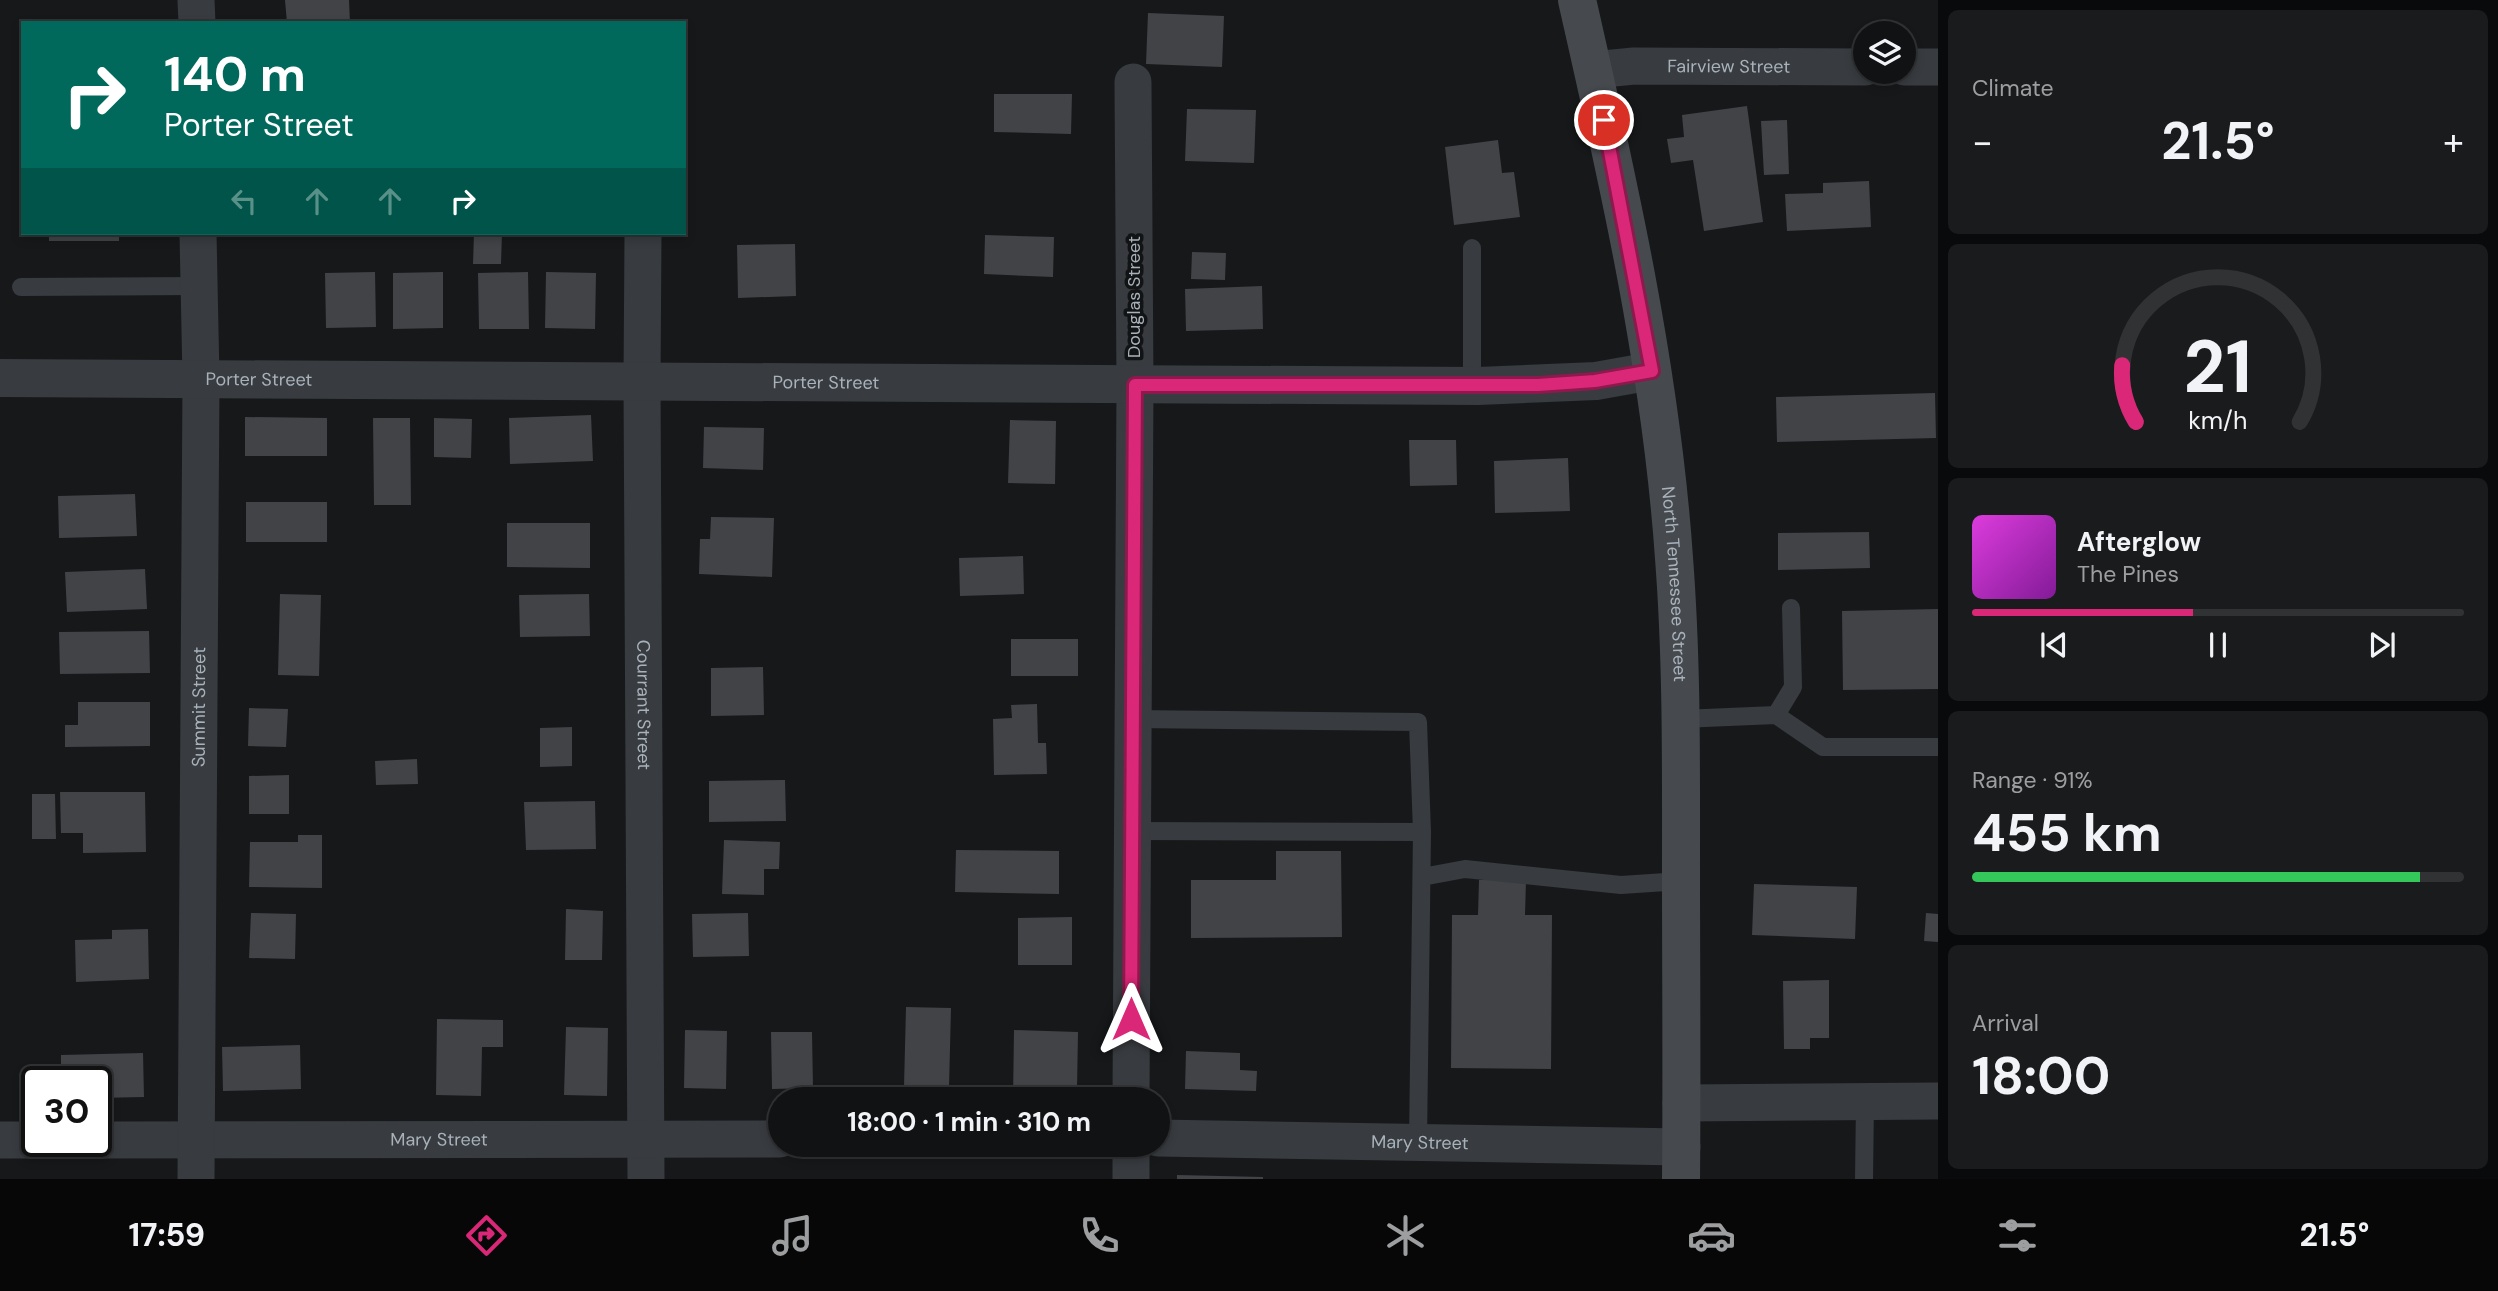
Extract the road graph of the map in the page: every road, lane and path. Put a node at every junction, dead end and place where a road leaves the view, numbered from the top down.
1 (197, 0) edge
2 (1577, 0) edge
3 (197, 21) edge
4 (1853, 67) edge
5 (1916, 67) edge
6 (1938, 67) edge
7 (1593, 70) junction
8 (1133, 82) dead end
9 (198, 235) edge
10 (643, 235) edge
11 (1472, 248) dead end
12 (199, 286) junction
13 (21, 287) dead end
14 (1652, 371) junction
15 (0, 378) edge
16 (201, 379) junction
17 (642, 381) junction
18 (1135, 385) junction
19 (1472, 386) junction
20 (1791, 608) dead end
21 (1776, 715) junction
22 (1132, 719) junction
23 (1681, 719) junction
24 (1938, 747) edge
25 (1132, 831) junction
26 (1422, 832) junction
27 (1422, 877) junction
28 (1681, 881) junction
29 (1131, 1087) edge
30 (1938, 1101) edge
31 (1865, 1102) junction
32 (1681, 1103) junction
33 (1170, 1138) edge
34 (768, 1139) edge
35 (0, 1140) edge
36 (21, 1140) edge
37 (112, 1140) edge
38 (196, 1140) junction
39 (646, 1140) junction
40 (1418, 1143) junction
41 (1131, 1157) edge
42 (1681, 1163) edge
43 (196, 1179) edge
44 (646, 1179) edge
45 (1131, 1179) edge
46 (1864, 1179) edge

1 - 3 street
2 - 7 main road, North Tennessee Street
4 - 7 street, Fairview Street
5 - 6 street
7 - 14 main road, North Tennessee Street
8 - 18 street, Douglas Street
9 - 12 street, Summit Street
10 - 17 street, Courrant Street
11 - 19 lane
12 - 13 lane
12 - 16 street, Summit Street
14 - 19 street, Porter Street
14 - 23 main road, North Tennessee Street
15 - 16 street, Porter Street
16 - 17 street, Porter Street
16 - 38 street, Summit Street
17 - 18 street, Porter Street
17 - 39 street, Courrant Street
18 - 19 street, Porter Street
18 - 22 street, Douglas Street
20 - 21 lane
21 - 23 lane
21 - 24 lane
22 - 25 street, Douglas Street
22 - 26 lane
23 - 28 main road, North Tennessee Street
25 - 26 lane
25 - 29 street, Douglas Street
26 - 27 lane
27 - 28 lane
27 - 40 lane
28 - 32 main road, North Tennessee Street
30 - 31 street
31 - 32 street
31 - 46 lane
32 - 42 main road, North Tennessee Street
33 - 40 street, Mary Street
34 - 39 street, Mary Street
35 - 36 street
37 - 38 street, Mary Street
38 - 39 street, Mary Street
38 - 43 street, Summit Street
39 - 44 street, Courrant Street
40 - 42 street, Mary Street
41 - 45 street

